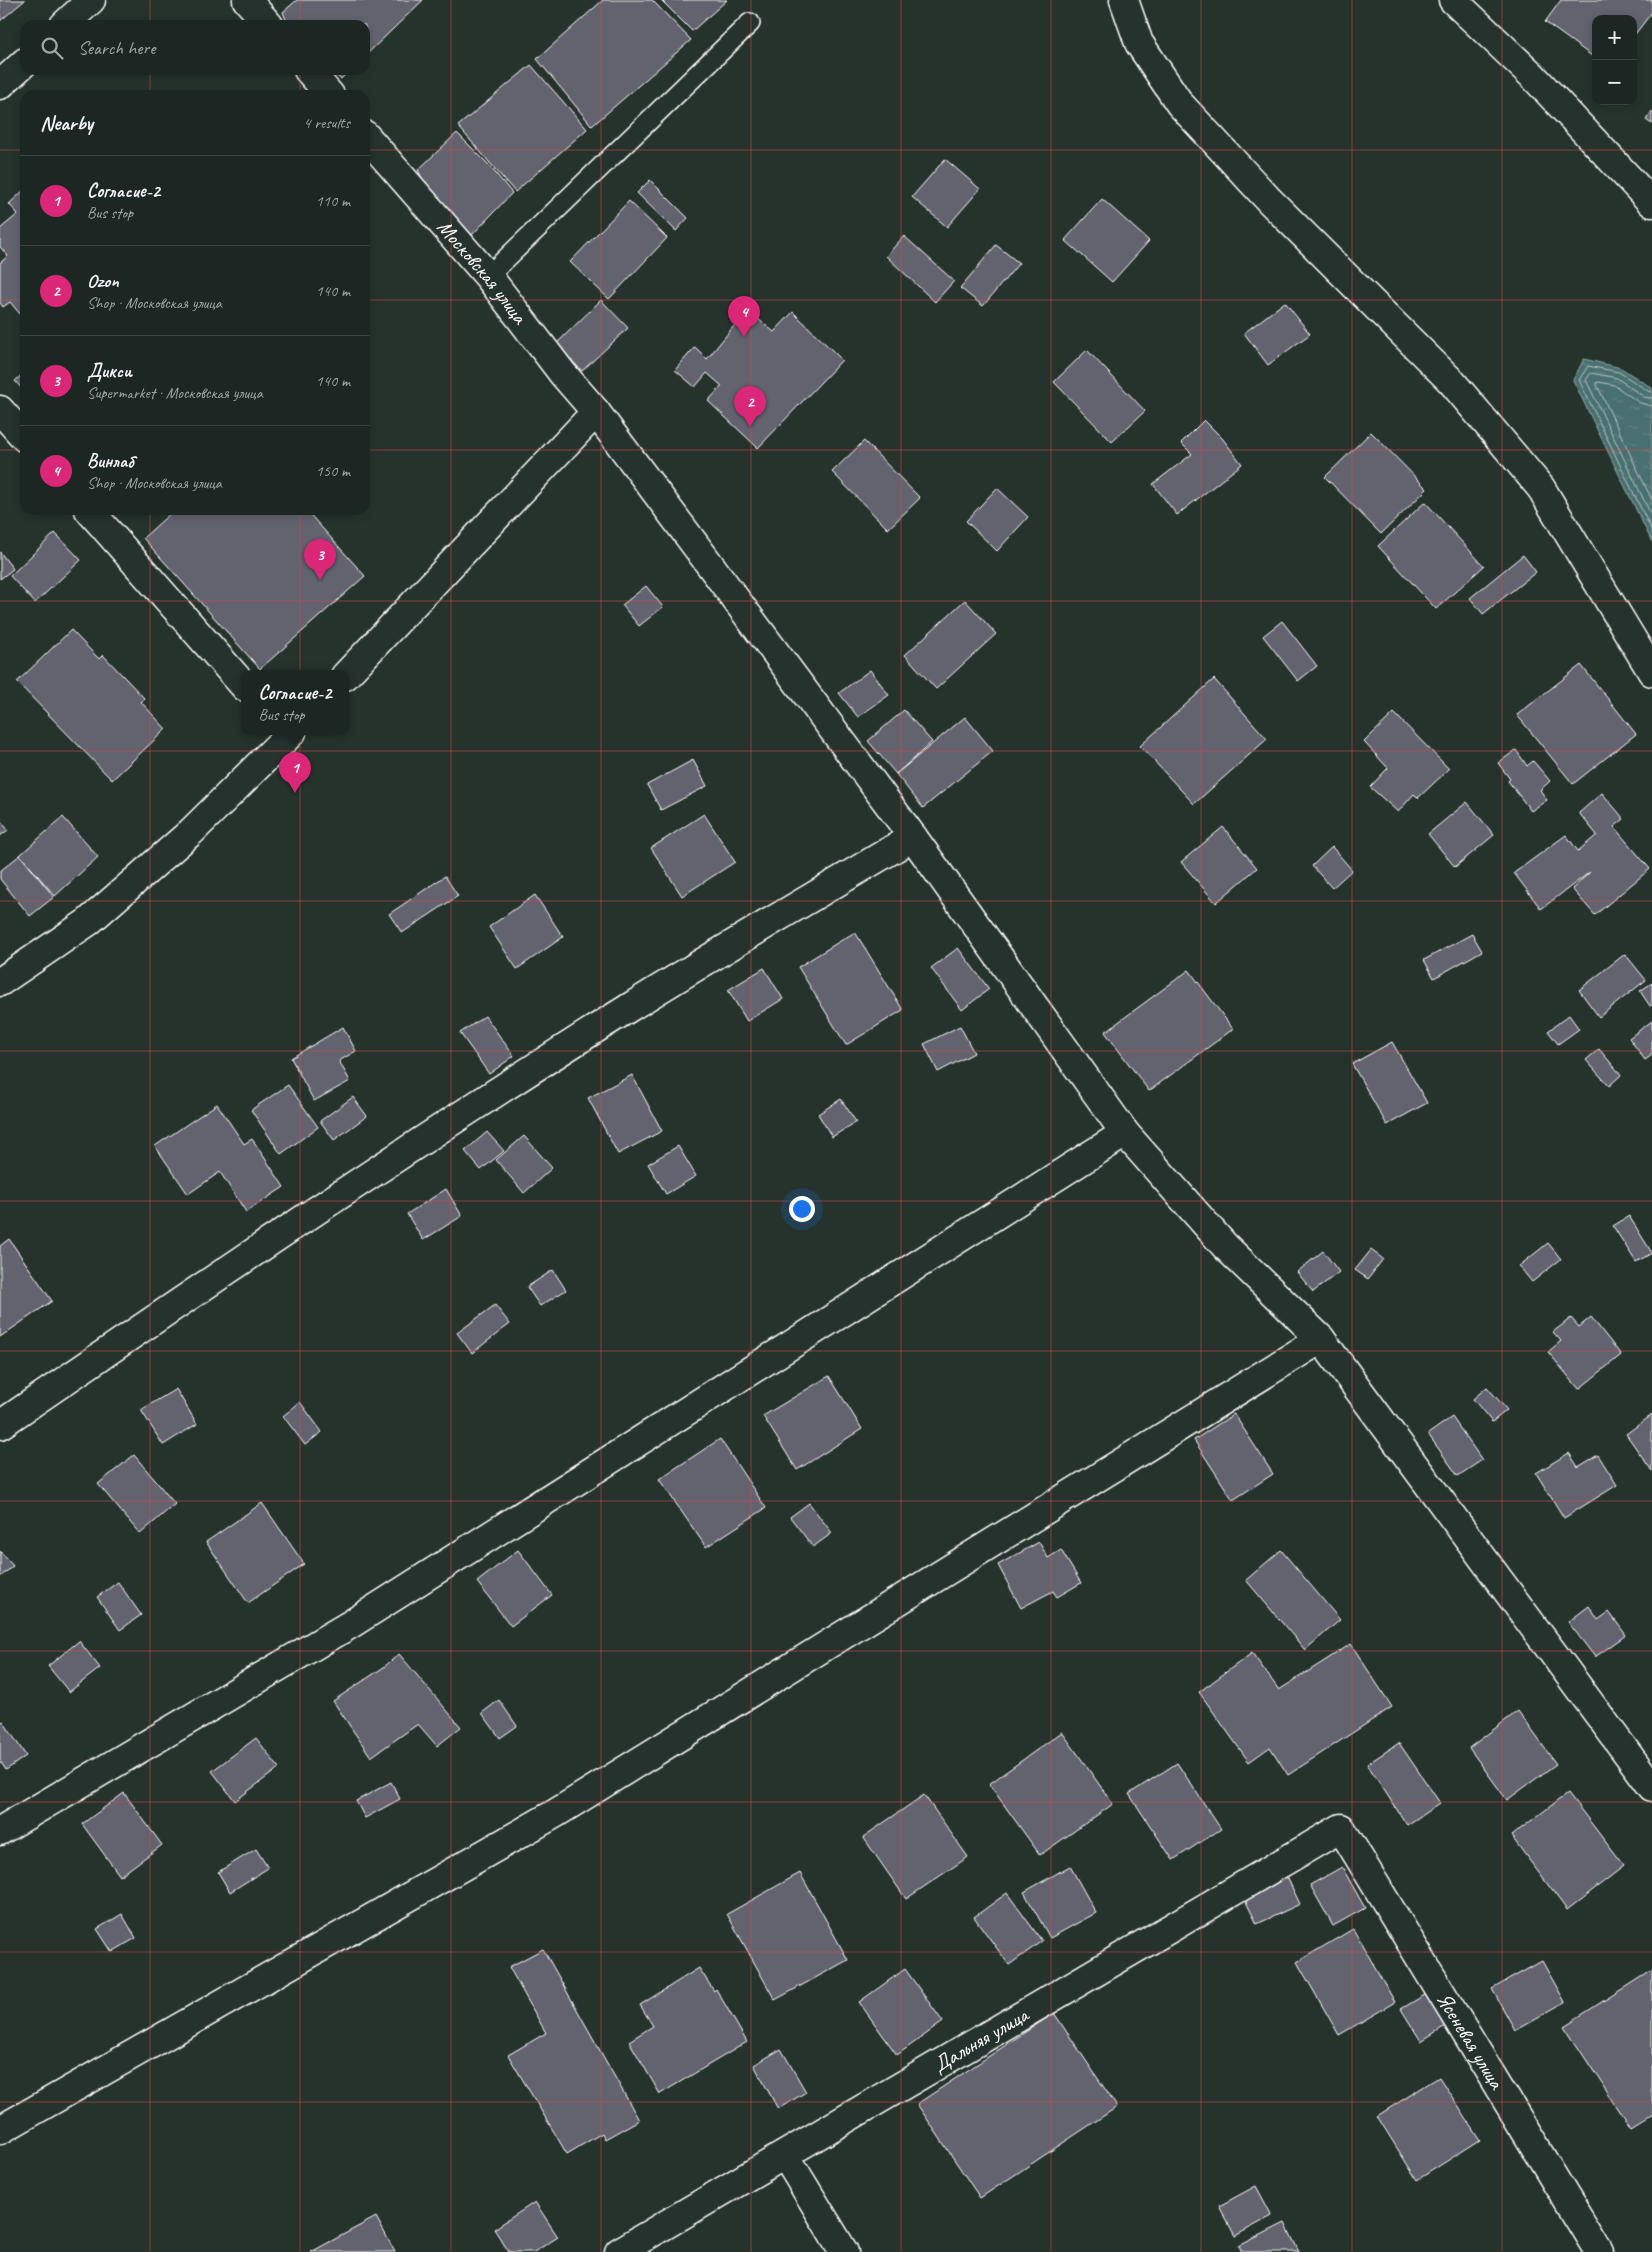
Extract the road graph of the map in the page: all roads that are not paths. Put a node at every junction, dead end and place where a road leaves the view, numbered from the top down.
1 (91, 0) edge
2 (247, 0) edge
3 (1124, 0) edge
4 (1453, 0) edge
5 (69, 20) edge
6 (265, 20) edge
7 (750, 23) dead end
8 (20, 67) edge
9 (312, 75) edge
10 (0, 85) edge
11 (326, 90) edge
12 (370, 141) edge
13 (1652, 203) edge
14 (488, 276) junction
15 (0, 410) edge
16 (596, 412) junction
17 (20, 432) edge
18 (93, 515) edge
19 (349, 672) edge
20 (1652, 672) edge
21 (241, 682) edge
22 (286, 735) edge
23 (913, 837) junction
24 (0, 982) edge
25 (1125, 1134) junction
26 (1321, 1339) junction
27 (0, 1425) edge
28 (1652, 1787) edge
29 (1341, 1828) joint
30 (0, 1831) edge
31 (0, 2130) edge
32 (785, 2155) junction
33 (619, 2252) edge
34 (844, 2252) edge
35 (1599, 2252) edge

1 - 5 street
2 - 6 street
3 - 20 street
4 - 13 street
7 - 14 lane
8 - 10 street
9 - 11 street
12 - 14 street, Московская улица
14 - 16 street, Московская улица
15 - 17 street
16 - 19 street
16 - 23 street, Московская улица
18 - 21 street
22 - 24 street
23 - 25 street, Московская улица
23 - 27 street
25 - 26 street, Московская улица
25 - 30 street
26 - 28 street, Московская улица
26 - 31 street
29 - 32 street, Дальняя улица
29 - 35 street, Ясеневая улица
32 - 33 street, Дальняя улица
32 - 34 street

